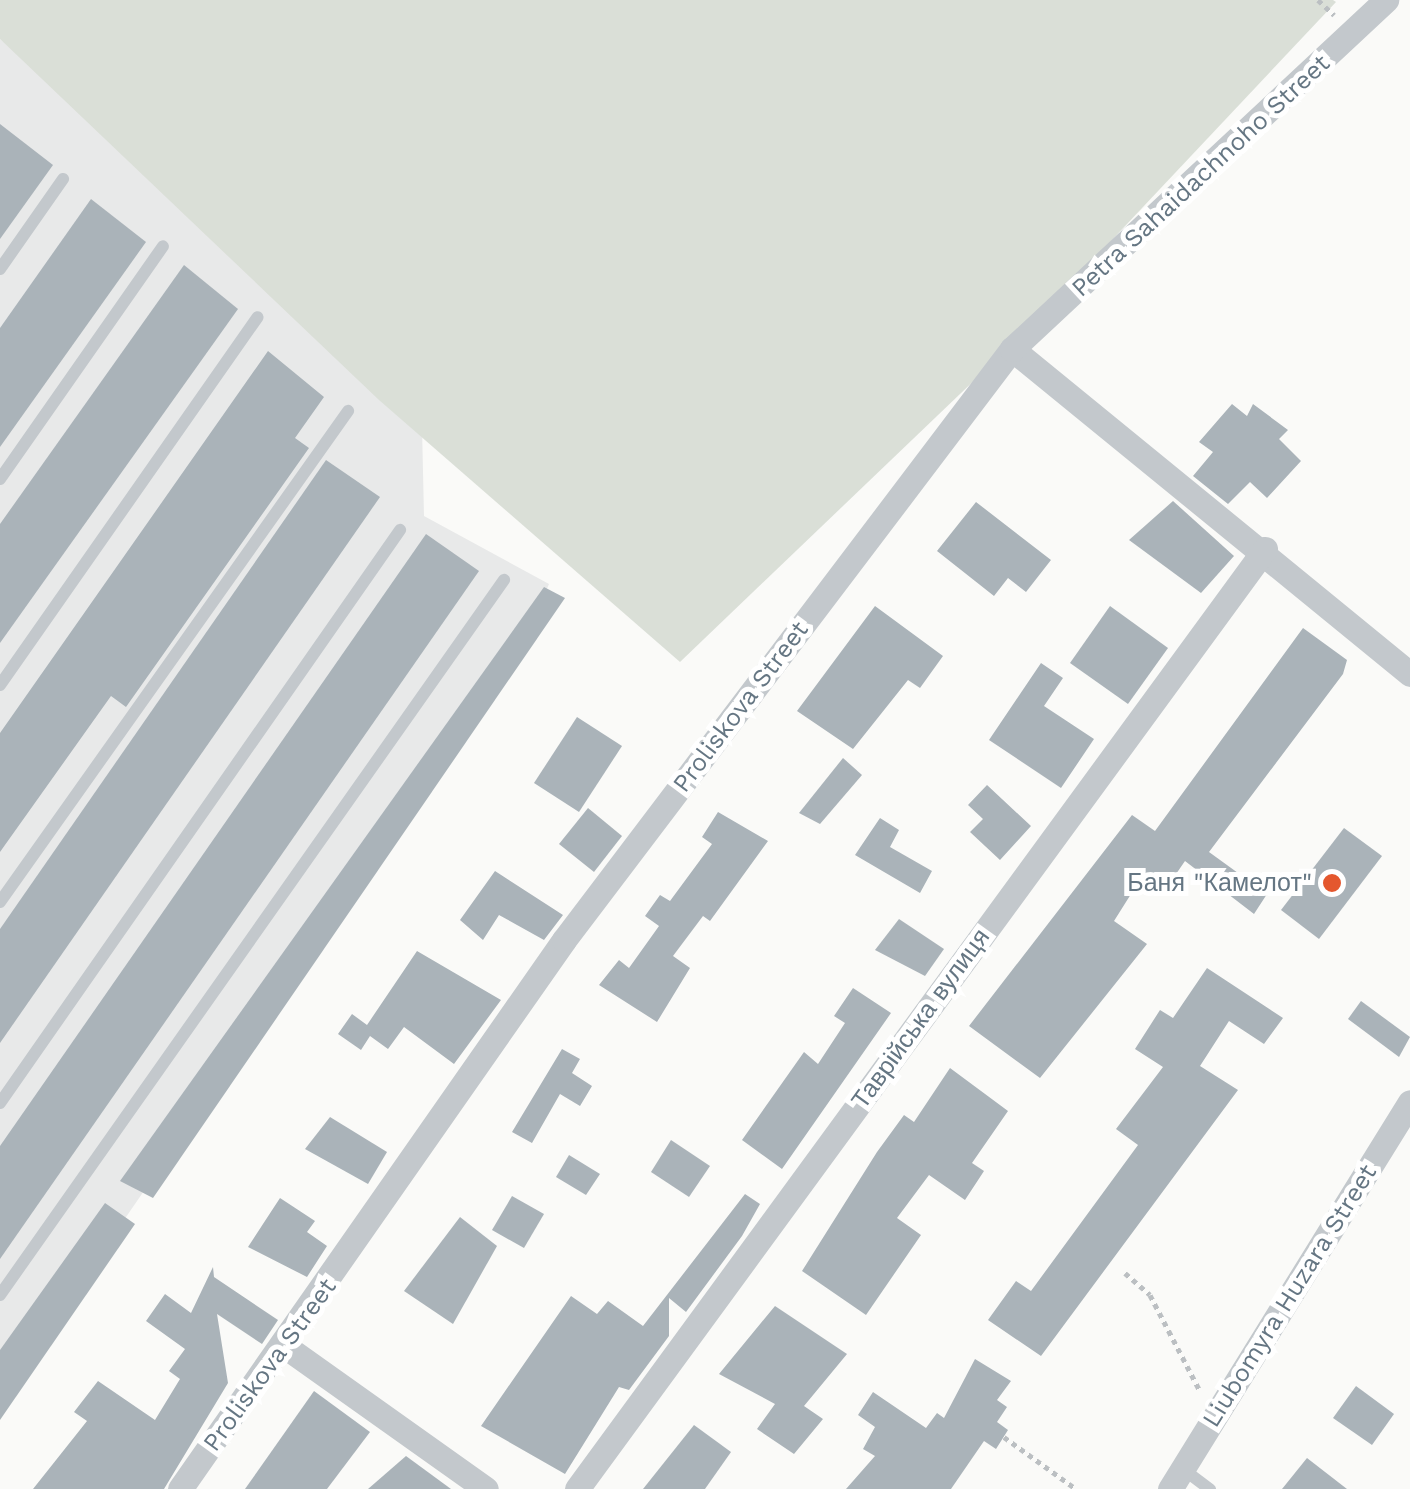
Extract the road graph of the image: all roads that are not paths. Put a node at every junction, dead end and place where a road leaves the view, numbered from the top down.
1 (1386, 0) edge
2 (63, 178) dead end
3 (164, 246) dead end
4 (0, 269) edge
5 (258, 317) dead end
6 (1012, 349) junction
7 (348, 411) dead end
8 (0, 479) edge
9 (400, 530) dead end
10 (1265, 549) junction
11 (504, 580) dead end
12 (1410, 674) edge
13 (0, 684) edge
14 (0, 902) edge
15 (0, 1102) edge
16 (1410, 1102) edge
17 (0, 1295) edge
18 (286, 1347) junction
19 (1176, 1479) edge
20 (180, 1489) edge
21 (486, 1489) edge
22 (577, 1489) edge
23 (1210, 1489) edge

1 - 6 street, Petra Sahaidachnoho Street
2 - 4 lane
3 - 8 lane
5 - 13 lane
6 - 10 street
6 - 18 street, Proliskova Street
7 - 14 lane
9 - 15 lane
10 - 12 street
10 - 22 street, Таврійська вулиця
11 - 17 lane
16 - 19 street, Liubomyra Huzara Street
18 - 20 street, Proliskova Street
18 - 21 street
19 - 23 lane

